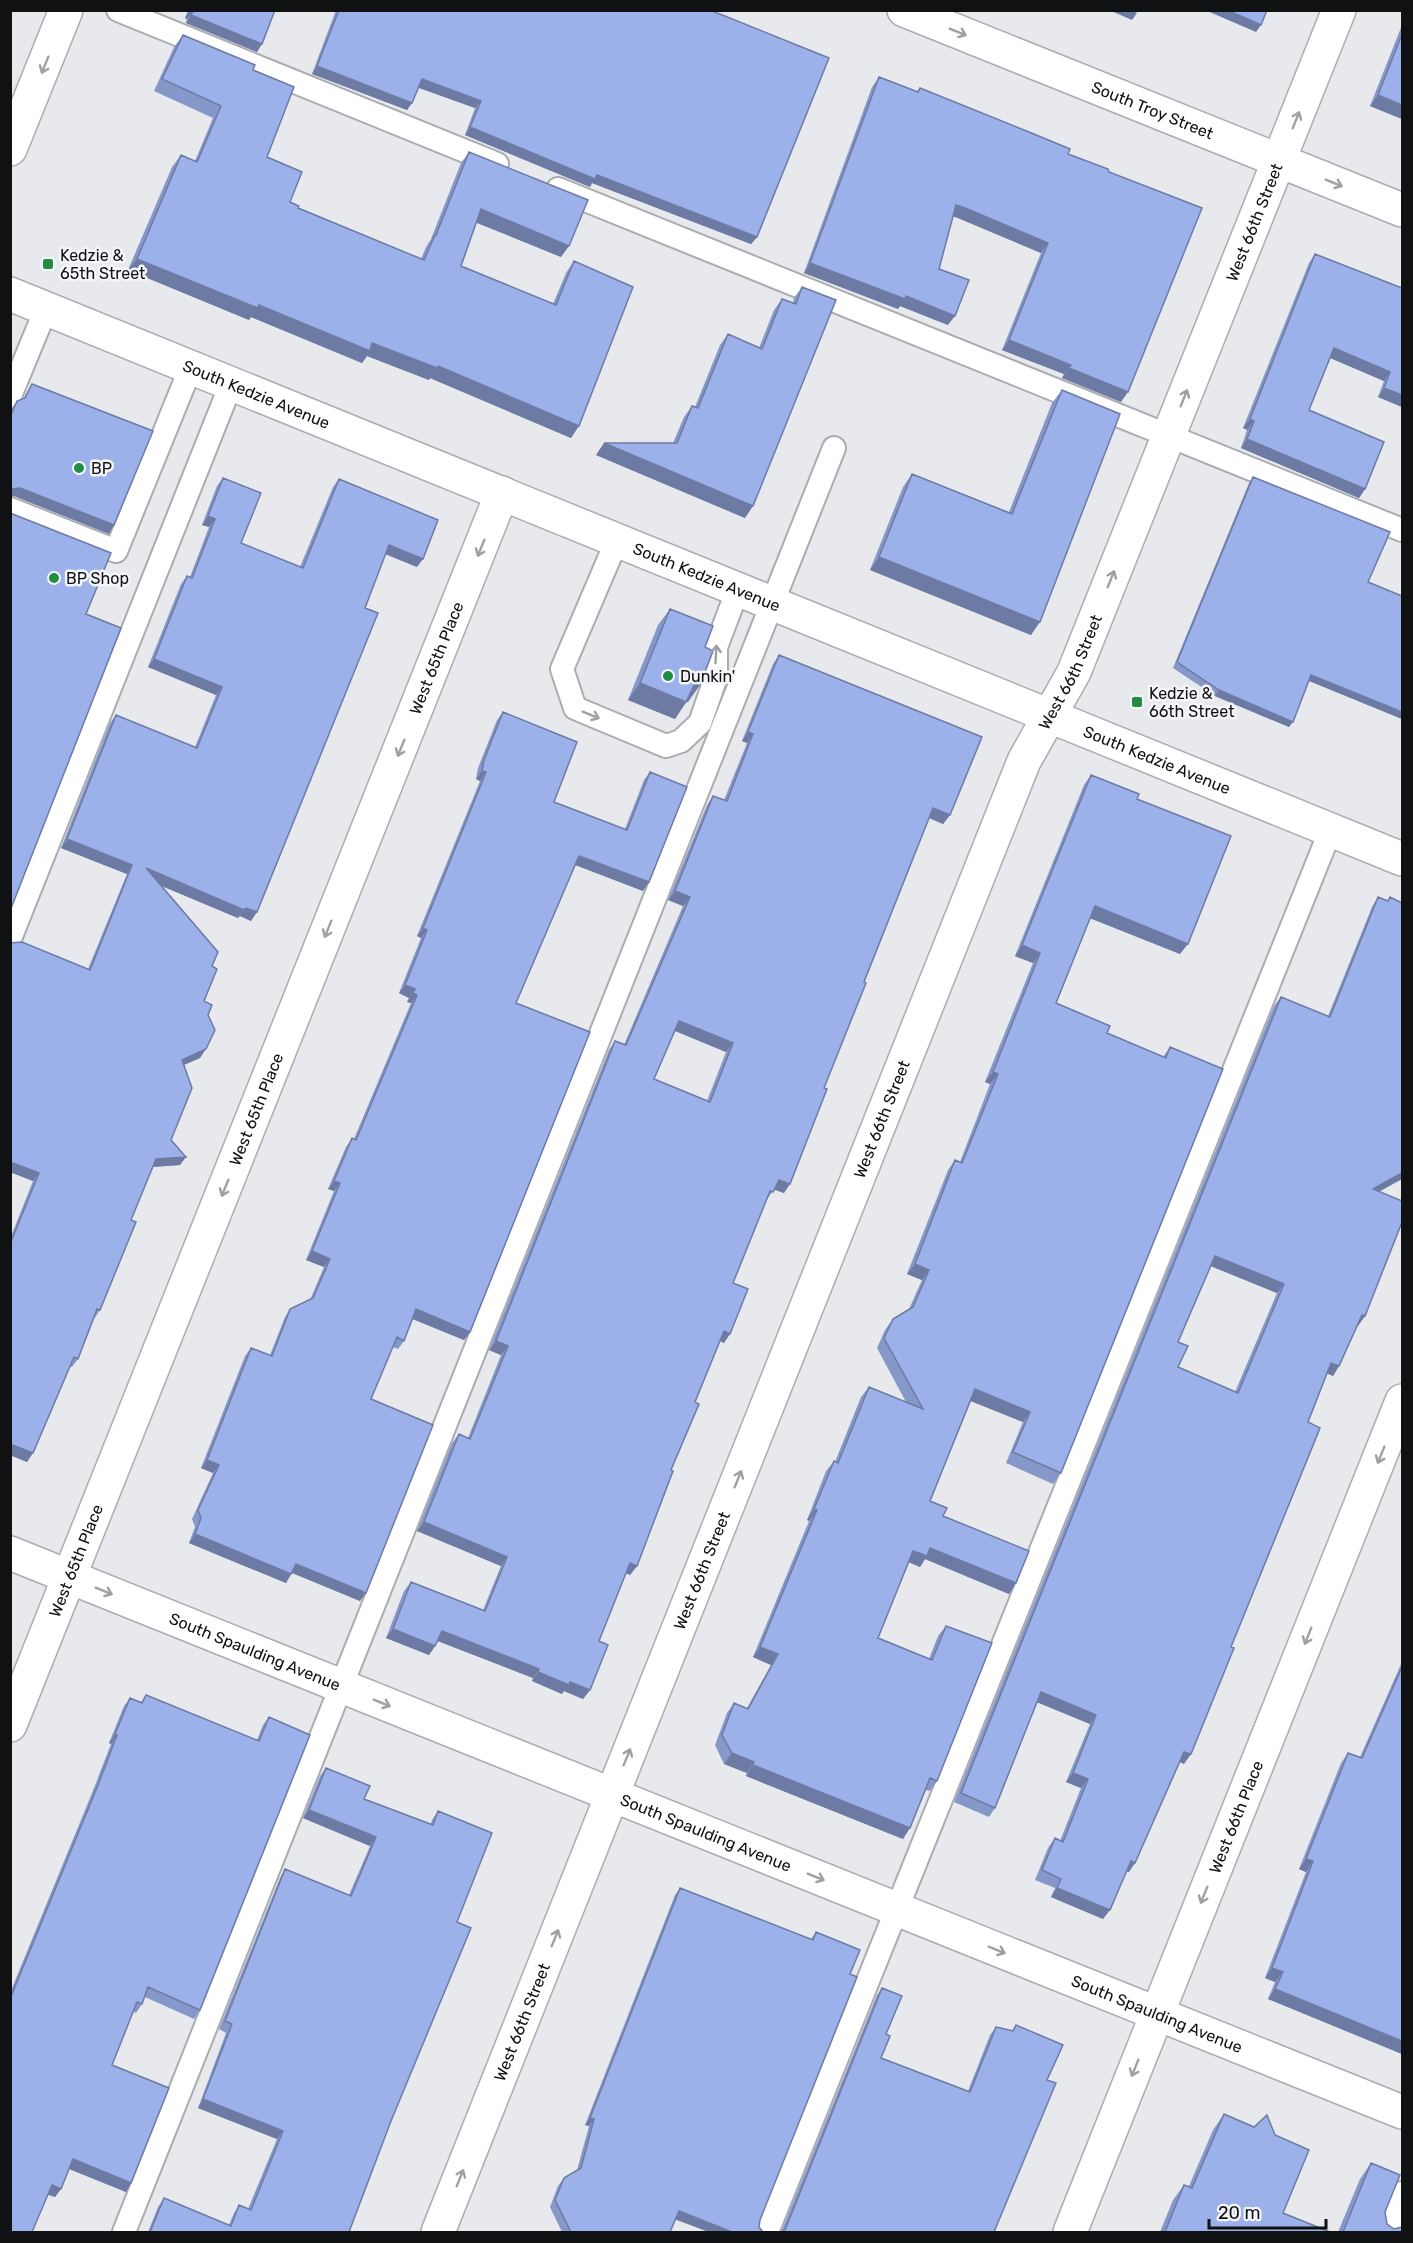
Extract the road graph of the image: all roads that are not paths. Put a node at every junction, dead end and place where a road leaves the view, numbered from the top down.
1 (66, 10) edge
2 (118, 10) edge
3 (904, 10) edge
4 (1339, 10) edge
5 (10, 149) edge
6 (1279, 161) junction
7 (516, 172) edge
8 (537, 180) edge
9 (1402, 210) edge
10 (10, 294) edge
11 (46, 309) junction
12 (190, 367) junction
13 (231, 384) junction
14 (10, 396) edge
15 (1169, 435) junction
16 (834, 448) dead end
17 (502, 493) junction
18 (10, 509) edge
19 (1402, 531) edge
20 (617, 540) junction
21 (738, 589) junction
22 (773, 603) junction
23 (1050, 716) junction
24 (1331, 829) junction
25 (1402, 859) edge
26 (10, 939) edge
27 (1402, 1401) edge
28 (10, 1553) edge
29 (70, 1577) junction
30 (342, 1687) junction
31 (10, 1725) edge
32 (612, 1795) junction
33 (897, 1910) junction
34 (1157, 2014) junction
35 (1402, 2112) edge
36 (1402, 2193) edge
37 (124, 2232) edge
38 (438, 2232) edge
39 (767, 2232) edge
40 (1070, 2232) edge
41 (1387, 2232) edge

1 -> 5 street
2 - 7 lane
3 -> 6 street, South Troy Street
6 -> 4 street, West 66th Street
6 -> 9 street, South Troy Street
15 -> 6 street, West 66th Street
8 - 15 lane
10 - 11 street, South Kedzie Avenue
11 - 12 street, South Kedzie Avenue
11 - 14 lane
12 - 13 street, South Kedzie Avenue
12 - 18 lane
13 - 17 street, South Kedzie Avenue
13 - 26 lane
15 - 19 lane
23 -> 15 street, West 66th Street
16 - 22 lane
17 - 20 street, South Kedzie Avenue
17 -> 29 street, West 65th Place
20 - 21 street, South Kedzie Avenue
20 -> 21 lane
21 - 22 street, South Kedzie Avenue
22 - 23 street, South Kedzie Avenue
22 - 30 lane
23 - 24 street, South Kedzie Avenue
32 -> 23 street, West 66th Street
24 - 25 street, South Kedzie Avenue
24 - 33 lane
27 -> 34 street, West 66th Place
28 - 29 street, South Spaulding Avenue
29 -> 30 street, South Spaulding Avenue
29 - 31 street, West 65th Place
30 -> 32 street, South Spaulding Avenue
30 - 37 lane
32 -> 33 street, South Spaulding Avenue
38 -> 32 street, West 66th Street
33 -> 34 street, South Spaulding Avenue
33 - 39 lane
34 - 35 street, South Spaulding Avenue
34 -> 40 street, West 66th Place
36 - 41 lane

